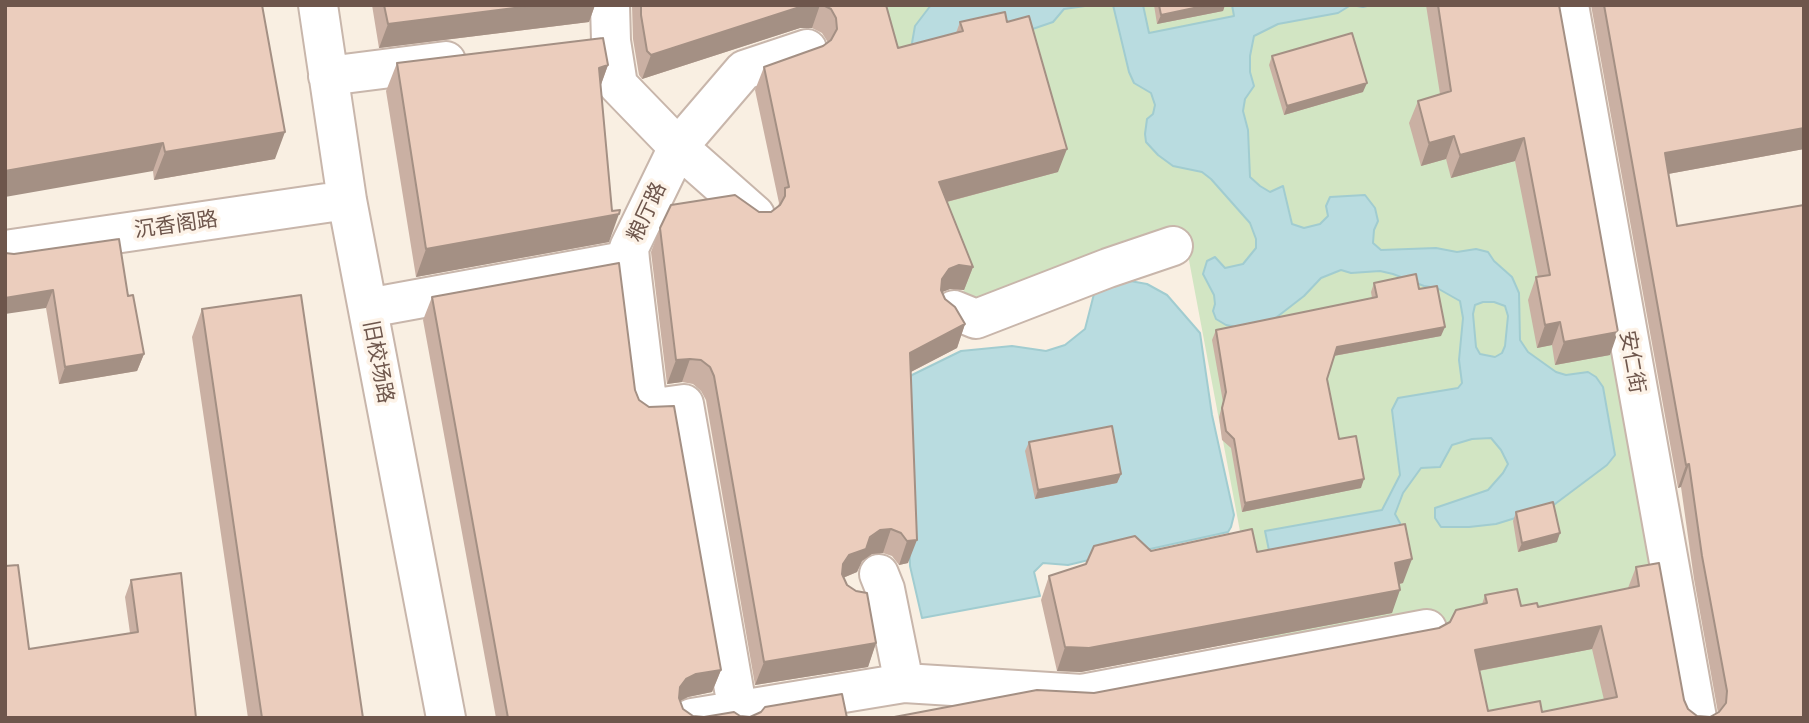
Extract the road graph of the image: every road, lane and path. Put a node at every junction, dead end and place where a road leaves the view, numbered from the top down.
1 (318, 5) edge
2 (1569, 5) edge
3 (611, 23) edge
4 (571, 46) edge
5 (807, 49) edge
6 (477, 57) edge
7 (328, 76) junction
8 (678, 147) junction
9 (347, 200) junction
10 (755, 215) edge
11 (1173, 246) dead end
12 (5, 250) edge
13 (630, 260) junction
14 (368, 308) junction
15 (954, 310) edge
16 (883, 586) dead end
17 (1427, 629) edge
18 (904, 683) junction
19 (1107, 704) edge
20 (738, 714) edge
21 (446, 718) edge
22 (692, 718) edge
23 (1697, 718) edge

1 - 7 street, 旧校场路
2 - 23 street, 安仁街
3 - 4 street
3 - 8 street
5 - 8 street, 粮厅路
6 - 7 street
7 - 9 street, 旧校场路
8 - 10 street
8 - 13 street, 粮厅路
9 - 12 street, 沉香阁路
9 - 14 street, 旧校场路
11 - 15 street
13 - 14 street
13 - 20 street, 粮厅路
14 - 21 street, 旧校场路
16 - 18 street
17 - 19 street
18 - 19 street
18 - 20 street
20 - 22 street

